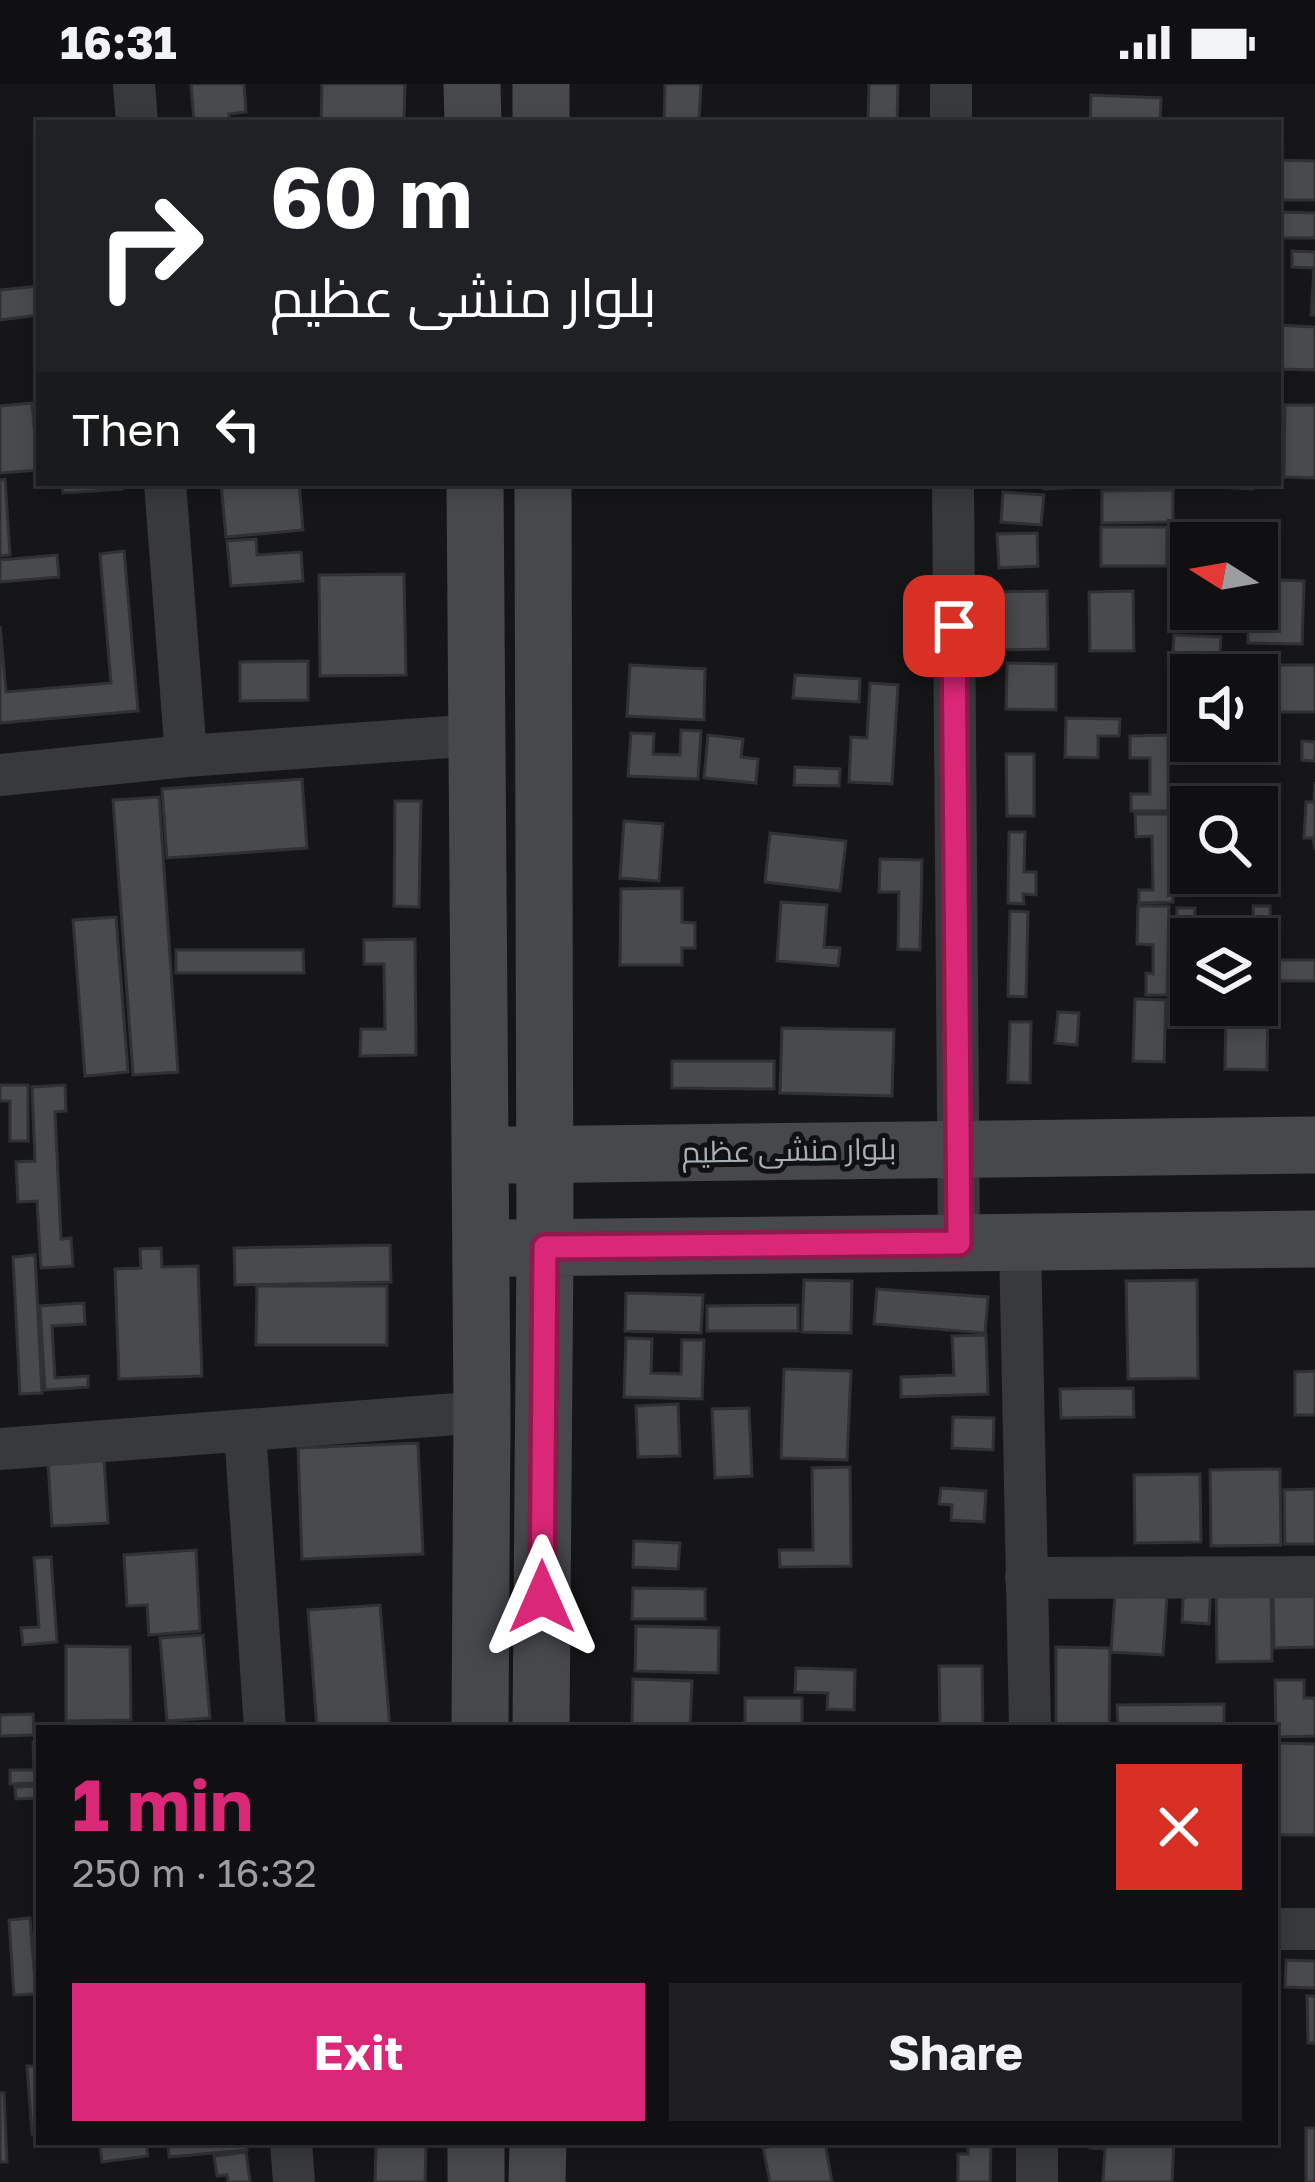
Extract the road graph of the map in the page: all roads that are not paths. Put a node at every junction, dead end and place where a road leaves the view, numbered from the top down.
1 (134, 84) edge
2 (472, 84) edge
3 (541, 84) edge
4 (950, 84) edge
5 (137, 120) edge
6 (472, 120) edge
7 (541, 120) edge
8 (951, 120) edge
9 (165, 486) edge
10 (475, 486) edge
11 (543, 486) edge
12 (953, 486) edge
13 (476, 735) junction
14 (186, 756) junction
15 (0, 775) edge
16 (1315, 1145) edge
17 (957, 1149) junction
18 (545, 1154) junction
19 (479, 1155) junction
20 (1315, 1239) edge
21 (1020, 1242) junction
22 (959, 1243) junction
23 (545, 1247) junction
24 (479, 1248) junction
25 (482, 1412) junction
26 (245, 1430) junction
27 (0, 1449) edge
28 (1315, 1577) edge
29 (1026, 1578) junction
30 (265, 1725) edge
31 (479, 1725) edge
32 (541, 1725) edge
33 (1030, 1725) edge
34 (1315, 1929) edge
35 (1278, 1930) edge
36 (291, 2145) edge
37 (476, 2145) edge
38 (538, 2145) edge
39 (1037, 2145) edge
40 (294, 2182) edge
41 (476, 2182) edge
42 (537, 2182) edge
43 (1037, 2182) edge

1 - 5 street
2 - 6 main road
3 - 7 main road
4 - 8 street
9 - 14 street
10 - 13 main road
11 - 18 main road
12 - 17 street
13 - 14 street
13 - 19 main road
14 - 15 street
16 - 17 main road, بلوار منشی عظیم
17 - 18 main road, بلوار منشی عظیم
17 - 22 street
18 - 19 main road, بلوار منشی عظیم
18 - 23 main road
19 - 24 main road
20 - 21 main road
21 - 22 main road
21 - 29 street
22 - 23 main road
23 - 24 main road
23 - 32 main road
24 - 25 main road
25 - 26 street
25 - 31 main road
26 - 27 street
26 - 30 street
28 - 29 street
29 - 33 street
34 - 35 street
36 - 40 street
37 - 41 main road
38 - 42 main road
39 - 43 street

